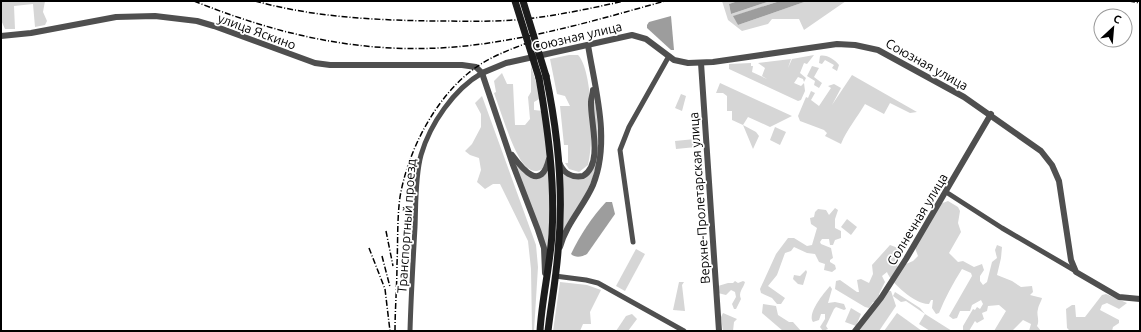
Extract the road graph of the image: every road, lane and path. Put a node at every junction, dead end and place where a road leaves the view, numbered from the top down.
1 (515, 1) edge
2 (523, 1) edge
3 (1, 36) edge
4 (588, 45) junction
5 (669, 56) junction
6 (701, 63) junction
7 (482, 73) junction
8 (542, 77) junction
9 (594, 84) junction
10 (991, 114) junction
11 (508, 148) junction
12 (554, 157) junction
13 (946, 192) junction
14 (633, 242) dead end
15 (558, 252) junction
16 (1074, 270) junction
17 (545, 276) junction
18 (555, 276) junction
19 (1140, 299) edge
20 (410, 331) edge
21 (540, 331) edge
22 (548, 331) edge
23 (684, 331) edge
24 (719, 331) edge
25 (855, 331) edge

1 - 8 main road, bridge
2 - 8 main road, bridge
3 - 7 street, улица Яскино
4 - 5 street, Союзная улица
4 - 7 street, Союзная улица
4 - 9 street
5 - 6 street, Союзная улица
5 - 14 street
6 - 10 street, Союзная улица
6 - 24 street, Верхне-Пролетарская улица
7 - 11 street
7 - 20 street, Транспортный проезд
8 - 12 main road
9 - 12 street
9 - 15 street
10 - 13 street, Солнечная улица
10 - 16 street, Союзная улица
11 - 12 street
11 - 17 street
12 - 15 main road
12 - 17 main road
13 - 16 street
13 - 25 street, Солнечная улица
15 - 18 main road
16 - 19 street
17 - 21 main road
18 - 22 main road
18 - 23 street

